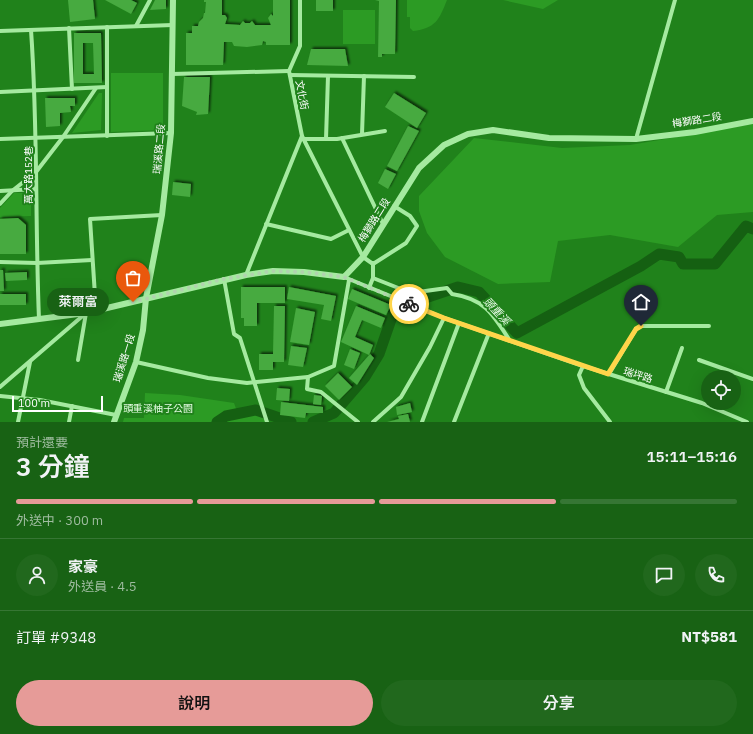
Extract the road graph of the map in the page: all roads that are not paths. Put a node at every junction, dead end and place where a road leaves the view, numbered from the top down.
1 (150, 0) edge
2 (173, 0) edge
3 (300, 0) edge
4 (675, 0) edge
5 (173, 24) junction
6 (136, 26) junction
7 (107, 27) junction
8 (69, 28) junction
9 (31, 30) junction
10 (0, 31) edge
11 (289, 73) junction
12 (172, 74) junction
13 (328, 76) junction
14 (364, 76) junction
15 (414, 77) dead end
16 (106, 87) junction
17 (96, 88) junction
18 (72, 89) junction
19 (35, 91) junction
20 (0, 92) edge
21 (753, 122) edge
22 (385, 131) dead end
23 (171, 133) junction
24 (362, 134) junction
25 (107, 136) junction
26 (63, 137) junction
27 (303, 137) junction
28 (36, 138) junction
29 (342, 138) junction
30 (0, 139) edge
31 (326, 139) junction
32 (636, 139) junction
33 (36, 172) junction
34 (36, 190) junction
35 (0, 191) edge
36 (12, 191) junction
37 (0, 204) edge
38 (394, 206) junction
39 (162, 215) junction
40 (266, 224) junction
41 (383, 224) junction
42 (349, 230) junction
43 (363, 257) junction
44 (92, 260) junction
45 (0, 262) edge
46 (36, 263) junction
47 (373, 264) junction
48 (246, 274) junction
49 (347, 278) junction
50 (373, 278) junction
51 (224, 279) junction
52 (369, 288) junction
53 (146, 298) junction
54 (96, 311) junction
55 (86, 313) junction
56 (444, 318) junction
57 (39, 320) junction
58 (460, 323) junction
59 (0, 324) edge
60 (709, 326) dead end
61 (489, 334) junction
62 (510, 341) junction
63 (682, 348) dead end
64 (78, 360) dead end
65 (699, 360) dead end
66 (30, 362) junction
67 (136, 362) junction
68 (583, 366) junction
69 (608, 374) junction
70 (308, 377) junction
71 (753, 379) edge
72 (254, 383) junction
73 (0, 387) edge
74 (666, 392) junction
75 (0, 396) edge
76 (24, 398) junction
77 (72, 406) junction
78 (116, 415) junction
79 (18, 422) edge
80 (69, 422) edge
81 (114, 422) edge
82 (267, 422) edge
83 (358, 422) edge
84 (373, 422) edge
85 (422, 422) edge
86 (454, 422) edge
87 (610, 422) edge
88 (747, 422) edge

1 - 6 street
2 - 5 street, 瑞溪路二段
3 - 11 street, 文化街
4 - 32 street
5 - 6 street
5 - 12 street, 瑞溪路二段
6 - 7 street
7 - 8 street
7 - 16 street
8 - 9 street
8 - 18 street
9 - 10 street
9 - 19 street, 萬大路152巷
11 - 12 street
11 - 13 street
11 - 27 street, 文化街
12 - 23 street, 瑞溪路二段
13 - 14 street
13 - 31 street
14 - 15 street
14 - 24 street
16 - 17 street
16 - 25 street
17 - 18 street
17 - 26 street
18 - 19 street
19 - 20 street
19 - 28 street, 萬大路152巷
21 - 32 street, 梅獅路二段
22 - 24 street
23 - 25 street
23 - 39 street, 瑞溪路二段
24 - 29 street
25 - 26 street
26 - 28 street
26 - 33 street
27 - 31 street
27 - 40 street
27 - 42 street, 文化街
28 - 30 street
28 - 33 street, 萬大路152巷
29 - 31 street
29 - 41 street
32 - 38 street, 梅獅路二段
33 - 34 street, 萬大路152巷
33 - 36 street
34 - 36 street
34 - 46 street, 萬大路152巷
35 - 36 street
36 - 37 street
38 - 41 street, 梅獅路二段
38 - 47 street
39 - 44 street
39 - 53 street, 瑞溪路二段
40 - 42 street
40 - 48 street
41 - 43 street, 梅獅路二段
42 - 43 street, 文化街
43 - 47 street
43 - 49 street, 梅獅路二段
44 - 46 street
44 - 54 street
45 - 46 street
46 - 57 street, 萬大路152巷
47 - 50 street
48 - 49 street
48 - 51 street
49 - 52 street, 瑞坪路
49 - 70 street
50 - 52 street
50 - 62 street
51 - 53 street
51 - 72 street
52 - 56 street, 瑞坪路
53 - 54 street
53 - 67 street, 瑞溪路一段
54 - 55 street
55 - 57 street
55 - 64 street
55 - 66 street
56 - 58 street, 瑞坪路
56 - 84 street
57 - 59 street
58 - 61 street, 瑞坪路
58 - 85 street
60 - 69 street
61 - 62 street, 瑞坪路
61 - 86 street
62 - 68 street, 瑞坪路
63 - 74 street
65 - 71 street
66 - 73 street
66 - 76 street
67 - 72 street
67 - 78 street, 瑞溪路一段
68 - 69 street, 瑞坪路
68 - 87 street
69 - 74 street, 瑞坪路
70 - 72 street
70 - 83 street
72 - 82 street
74 - 88 street, 瑞坪路
75 - 76 street
76 - 77 street
76 - 79 street
77 - 78 street
77 - 80 street
78 - 81 street, 瑞溪路一段

